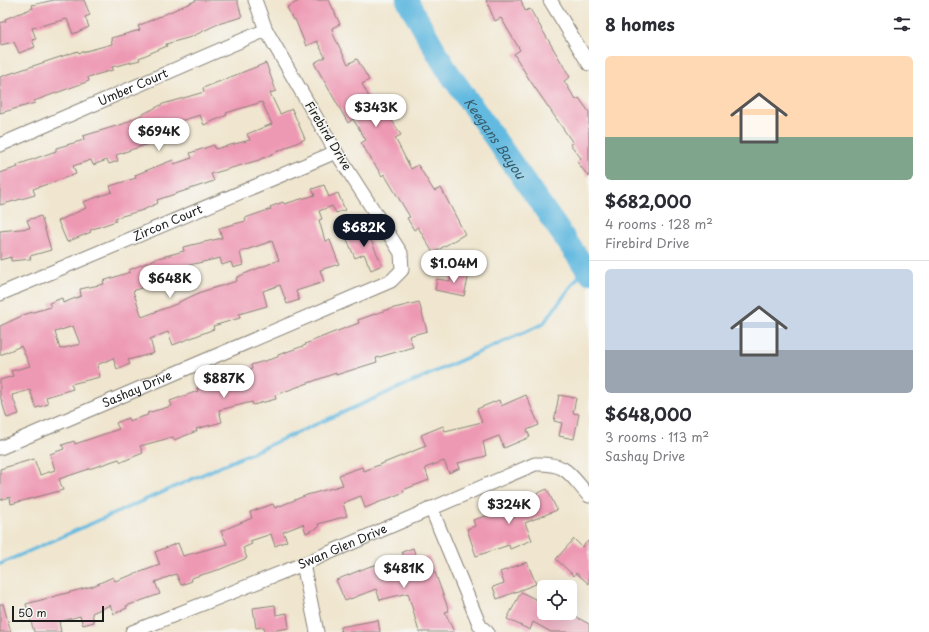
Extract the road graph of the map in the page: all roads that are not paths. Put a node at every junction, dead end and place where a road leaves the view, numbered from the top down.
1 (254, 0) edge
2 (550, 0) edge
3 (266, 30) junction
4 (589, 64) edge
5 (0, 145) edge
6 (336, 152) junction
7 (402, 270) joint
8 (0, 294) edge
9 (0, 448) edge
10 (589, 496) edge
11 (431, 508) junction
12 (303, 564) junction
13 (157, 627) edge
14 (132, 632) edge
15 (317, 632) edge
16 (487, 632) edge

1 - 3 street, Firebird Drive
2 - 4 street
3 - 5 street, Umber Court
3 - 6 street, Firebird Drive
6 - 7 street, Firebird Drive
6 - 8 street, Zircon Court
7 - 9 street, Sashay Drive
10 - 11 street, Swan Glen Drive
11 - 12 street, Swan Glen Drive
11 - 16 street
12 - 13 street, Swan Glen Drive
12 - 15 street
13 - 14 street, Swan Glen Drive

